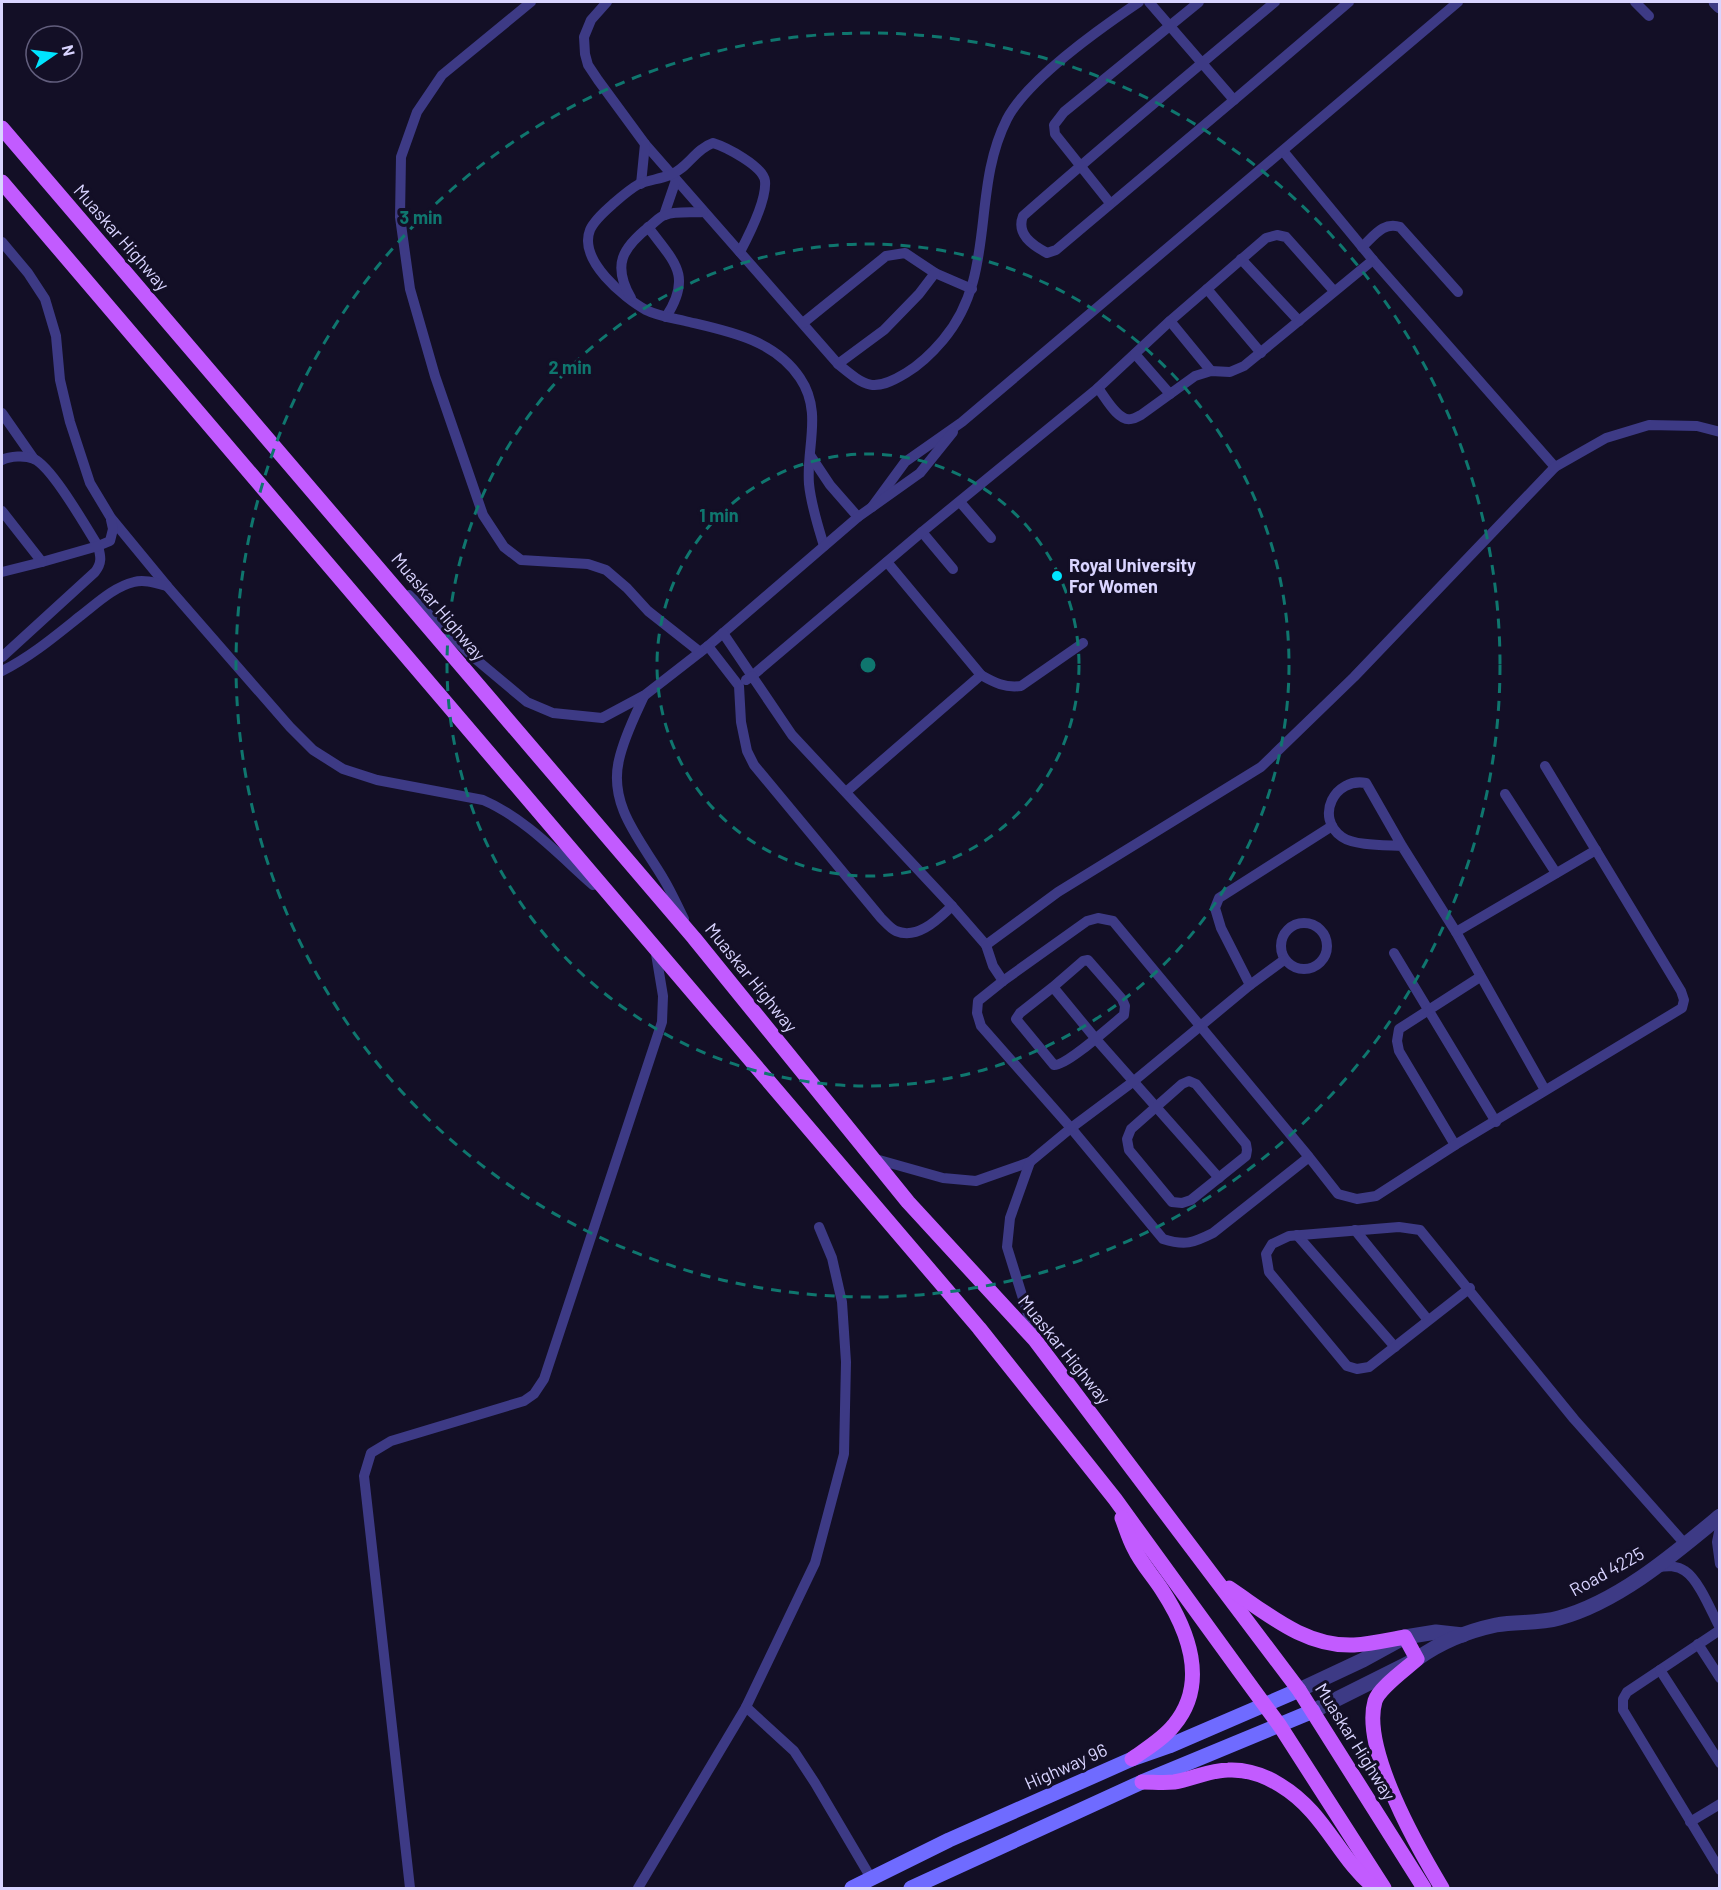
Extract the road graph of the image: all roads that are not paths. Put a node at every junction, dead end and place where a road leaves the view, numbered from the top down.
1 (531, 2) edge
2 (607, 2) edge
3 (1139, 2) edge
4 (1149, 2) edge
5 (1199, 2) edge
6 (1275, 2) edge
7 (1349, 2) edge
8 (1458, 2) edge
9 (1635, 2) edge
10 (1716, 2) edge
11 (1719, 6) edge
12 (1649, 16) dead end
13 (1170, 26) junction
14 (1202, 63) junction
15 (1234, 100) junction
16 (2, 128) edge
17 (645, 144) junction
18 (1283, 151) junction
19 (1080, 166) junction
20 (674, 177) junction
21 (2, 182) edge
22 (641, 184) junction
23 (1110, 203) junction
24 (703, 212) junction
25 (664, 215) junction
26 (648, 227) junction
27 (2, 242) edge
28 (1362, 246) junction
29 (740, 252) junction
30 (1241, 258) junction
31 (1373, 260) junction
32 (935, 273) junction
33 (972, 289) junction
34 (1208, 289) junction
35 (1334, 291) junction
36 (1458, 292) dead end
37 (631, 298) junction
38 (666, 317) junction
39 (1170, 321) junction
40 (1299, 321) junction
41 (803, 323) junction
42 (1261, 353) junction
43 (1135, 354) junction
44 (838, 364) junction
45 (1211, 371) junction
46 (1098, 388) junction
47 (1170, 394) junction
48 (2, 413) edge
49 (962, 422) junction
50 (1719, 432) edge
51 (810, 454) junction
52 (2, 459) edge
53 (34, 459) junction
54 (1555, 467) junction
55 (960, 502) junction
56 (872, 507) junction
57 (2, 511) edge
58 (858, 517) junction
59 (111, 518) junction
60 (922, 532) junction
61 (991, 538) dead end
62 (98, 546) junction
63 (824, 546) junction
64 (372, 559) junction
65 (42, 562) junction
66 (887, 562) junction
67 (953, 569) dead end
68 (2, 572) edge
69 (166, 586) junction
70 (723, 633) junction
71 (1083, 644) dead end
72 (704, 650) junction
73 (2, 657) edge
74 (2, 671) edge
75 (981, 675) junction
76 (752, 676) junction
77 (739, 686) junction
78 (645, 695) junction
79 (1545, 766) dead end
80 (846, 792) junction
81 (1505, 794) dead end
82 (1332, 826) junction
83 (1402, 846) junction
84 (1596, 850) junction
85 (1556, 873) junction
86 (952, 906) junction
87 (620, 907) junction
88 (1455, 932) junction
89 (694, 938) junction
90 (986, 945) junction
91 (655, 948) junction
92 (1394, 953) dead end
93 (1284, 960) junction
94 (1480, 977) junction
95 (1003, 981) junction
96 (1250, 985) junction
97 (1053, 987) junction
98 (1428, 1009) junction
99 (1200, 1027) junction
100 (1095, 1038) junction
101 (1134, 1081) junction
102 (1545, 1090) junction
103 (1156, 1107) junction
104 (1496, 1122) junction
105 (1071, 1128) junction
106 (1455, 1145) junction
107 (1309, 1157) junction
108 (872, 1158) junction
109 (1030, 1162) junction
110 (1219, 1178) junction
111 (819, 1227) dead end
112 (1355, 1230) junction
113 (1297, 1235) junction
114 (1470, 1288) junction
115 (1428, 1320) junction
116 (1035, 1340) junction
117 (1395, 1347) junction
118 (1115, 1498) junction
119 (1719, 1516) edge
120 (1719, 1527) edge
121 (1685, 1544) junction
122 (1719, 1564) edge
123 (1658, 1567) junction
124 (1220, 1582) junction
125 (1719, 1629) edge
126 (1463, 1635) junction
127 (1405, 1637) junction
128 (1698, 1644) junction
129 (1417, 1659) junction
130 (1660, 1670) junction
131 (1719, 1678) edge
132 (1299, 1690) junction
133 (1264, 1705) junction
134 (746, 1707) junction
135 (1313, 1711) junction
136 (1280, 1726) junction
137 (1132, 1759) junction
138 (1719, 1763) edge
139 (1142, 1782) junction
140 (1719, 1804) edge
141 (1690, 1822) junction
142 (1719, 1870) edge
143 (871, 1878) junction
144 (410, 1888) edge
145 (638, 1888) edge
146 (852, 1888) edge
147 (911, 1888) edge
148 (1375, 1888) edge
149 (1384, 1888) edge
150 (1424, 1888) edge
151 (1442, 1888) edge

1 - 72 lane
2 - 17 lane
3 - 33 lane
4 - 13 lane
5 - 13 lane
6 - 14 lane
7 - 15 lane
8 - 18 lane
9 - 12 lane
10 - 11 street
13 - 14 lane
13 - 19 lane
14 - 15 lane
14 - 19 lane
15 - 23 lane
16 - 64 main road, Muaskar Highway
17 - 20 lane
17 - 22 lane
18 - 28 lane
18 - 49 lane
19 - 23 lane
19 - 23 lane
20 - 22 lane
20 - 24 lane
20 - 25 lane
20 - 29 lane
21 - 87 main road
22 - 37 lane
24 - 25 lane
24 - 29 lane
25 - 26 lane
26 - 37 lane
26 - 38 lane
27 - 59 lane
28 - 31 lane
28 - 36 lane
29 - 41 lane
30 - 34 lane
30 - 35 lane
30 - 40 lane
31 - 35 lane
31 - 54 lane
32 - 33 lane
32 - 41 lane
32 - 44 lane
33 - 44 lane
34 - 39 lane
34 - 42 lane
35 - 40 lane
37 - 38 lane
38 - 51 lane
39 - 43 lane
39 - 45 lane
40 - 42 lane
41 - 44 lane
42 - 45 lane
43 - 46 lane
43 - 47 lane
45 - 47 lane
46 - 47 lane
46 - 55 lane
48 - 53 lane
49 - 56 lane
49 - 56 lane
50 - 54 lane
51 - 58 lane
51 - 63 lane
52 - 53 lane
53 - 62 lane
54 - 90 lane
55 - 60 lane
55 - 61 lane
56 - 58 lane
57 - 65 lane
58 - 63 lane
59 - 62 lane
59 - 69 lane
60 - 66 lane
60 - 67 lane
62 - 65 lane
62 - 73 lane
63 - 70 lane
64 - 78 lane
64 - 89 main road, Muaskar Highway
65 - 68 lane
66 - 75 lane
66 - 76 lane
69 - 74 lane
69 - 87 lane
70 - 72 lane
70 - 76 lane
71 - 75 lane
72 - 77 lane
72 - 78 lane
75 - 80 lane
76 - 77 lane
76 - 80 lane
77 - 86 lane
78 - 89 lane
79 - 84 lane
80 - 86 lane
81 - 85 lane
82 - 83 lane
82 - 83 lane
82 - 96 lane
83 - 88 lane
84 - 85 lane
84 - 102 lane
85 - 88 lane
86 - 90 lane
87 - 91 main road
88 - 94 lane
89 - 108 main road, Muaskar Highway
90 - 95 lane
91 - 118 main road
91 - 144 lane
92 - 98 lane
93 - 93 lane
93 - 96 lane
94 - 98 lane
94 - 102 lane
95 - 99 lane
95 - 105 lane
96 - 99 lane
97 - 100 lane
97 - 100 lane
97 - 100 lane
98 - 104 lane
98 - 106 lane
99 - 101 lane
99 - 107 lane
100 - 101 lane
101 - 103 lane
101 - 105 lane
102 - 104 lane
103 - 110 lane
103 - 110 lane
103 - 110 lane
104 - 106 lane
105 - 107 lane
105 - 109 lane
106 - 107 lane
108 - 109 lane
108 - 116 main road, Muaskar Highway
109 - 116 lane
111 - 134 lane
112 - 113 lane
112 - 114 lane
112 - 115 lane
113 - 117 lane
113 - 117 lane
114 - 115 lane
114 - 121 lane
115 - 117 lane
116 - 124 main road, Muaskar Highway
118 - 133 main road
118 - 137 main road
119 - 121 street, Road 4225
120 - 122 lane
121 - 123 street, Road 4225
123 - 125 lane
123 - 126 street, Road 4225
124 - 127 main road
124 - 132 main road, Muaskar Highway
125 - 128 lane
126 - 127 street, Road 4225
126 - 129 street, Road 4225
127 - 129 main road
127 - 132 street, Road 4225
128 - 130 lane
128 - 131 lane
129 - 135 street, Road 4225
129 - 151 main road
130 - 138 lane
130 - 141 lane
132 - 133 street, Highway 96
132 - 135 main road, Muaskar Highway
133 - 136 main road
133 - 137 street, Highway 96
134 - 143 lane
134 - 145 lane
135 - 136 street
135 - 150 main road, Muaskar Highway
136 - 139 street
136 - 149 main road
137 - 143 street, Highway 96
139 - 147 street
139 - 148 main road
140 - 141 lane
141 - 142 lane
143 - 146 street, Highway 96

